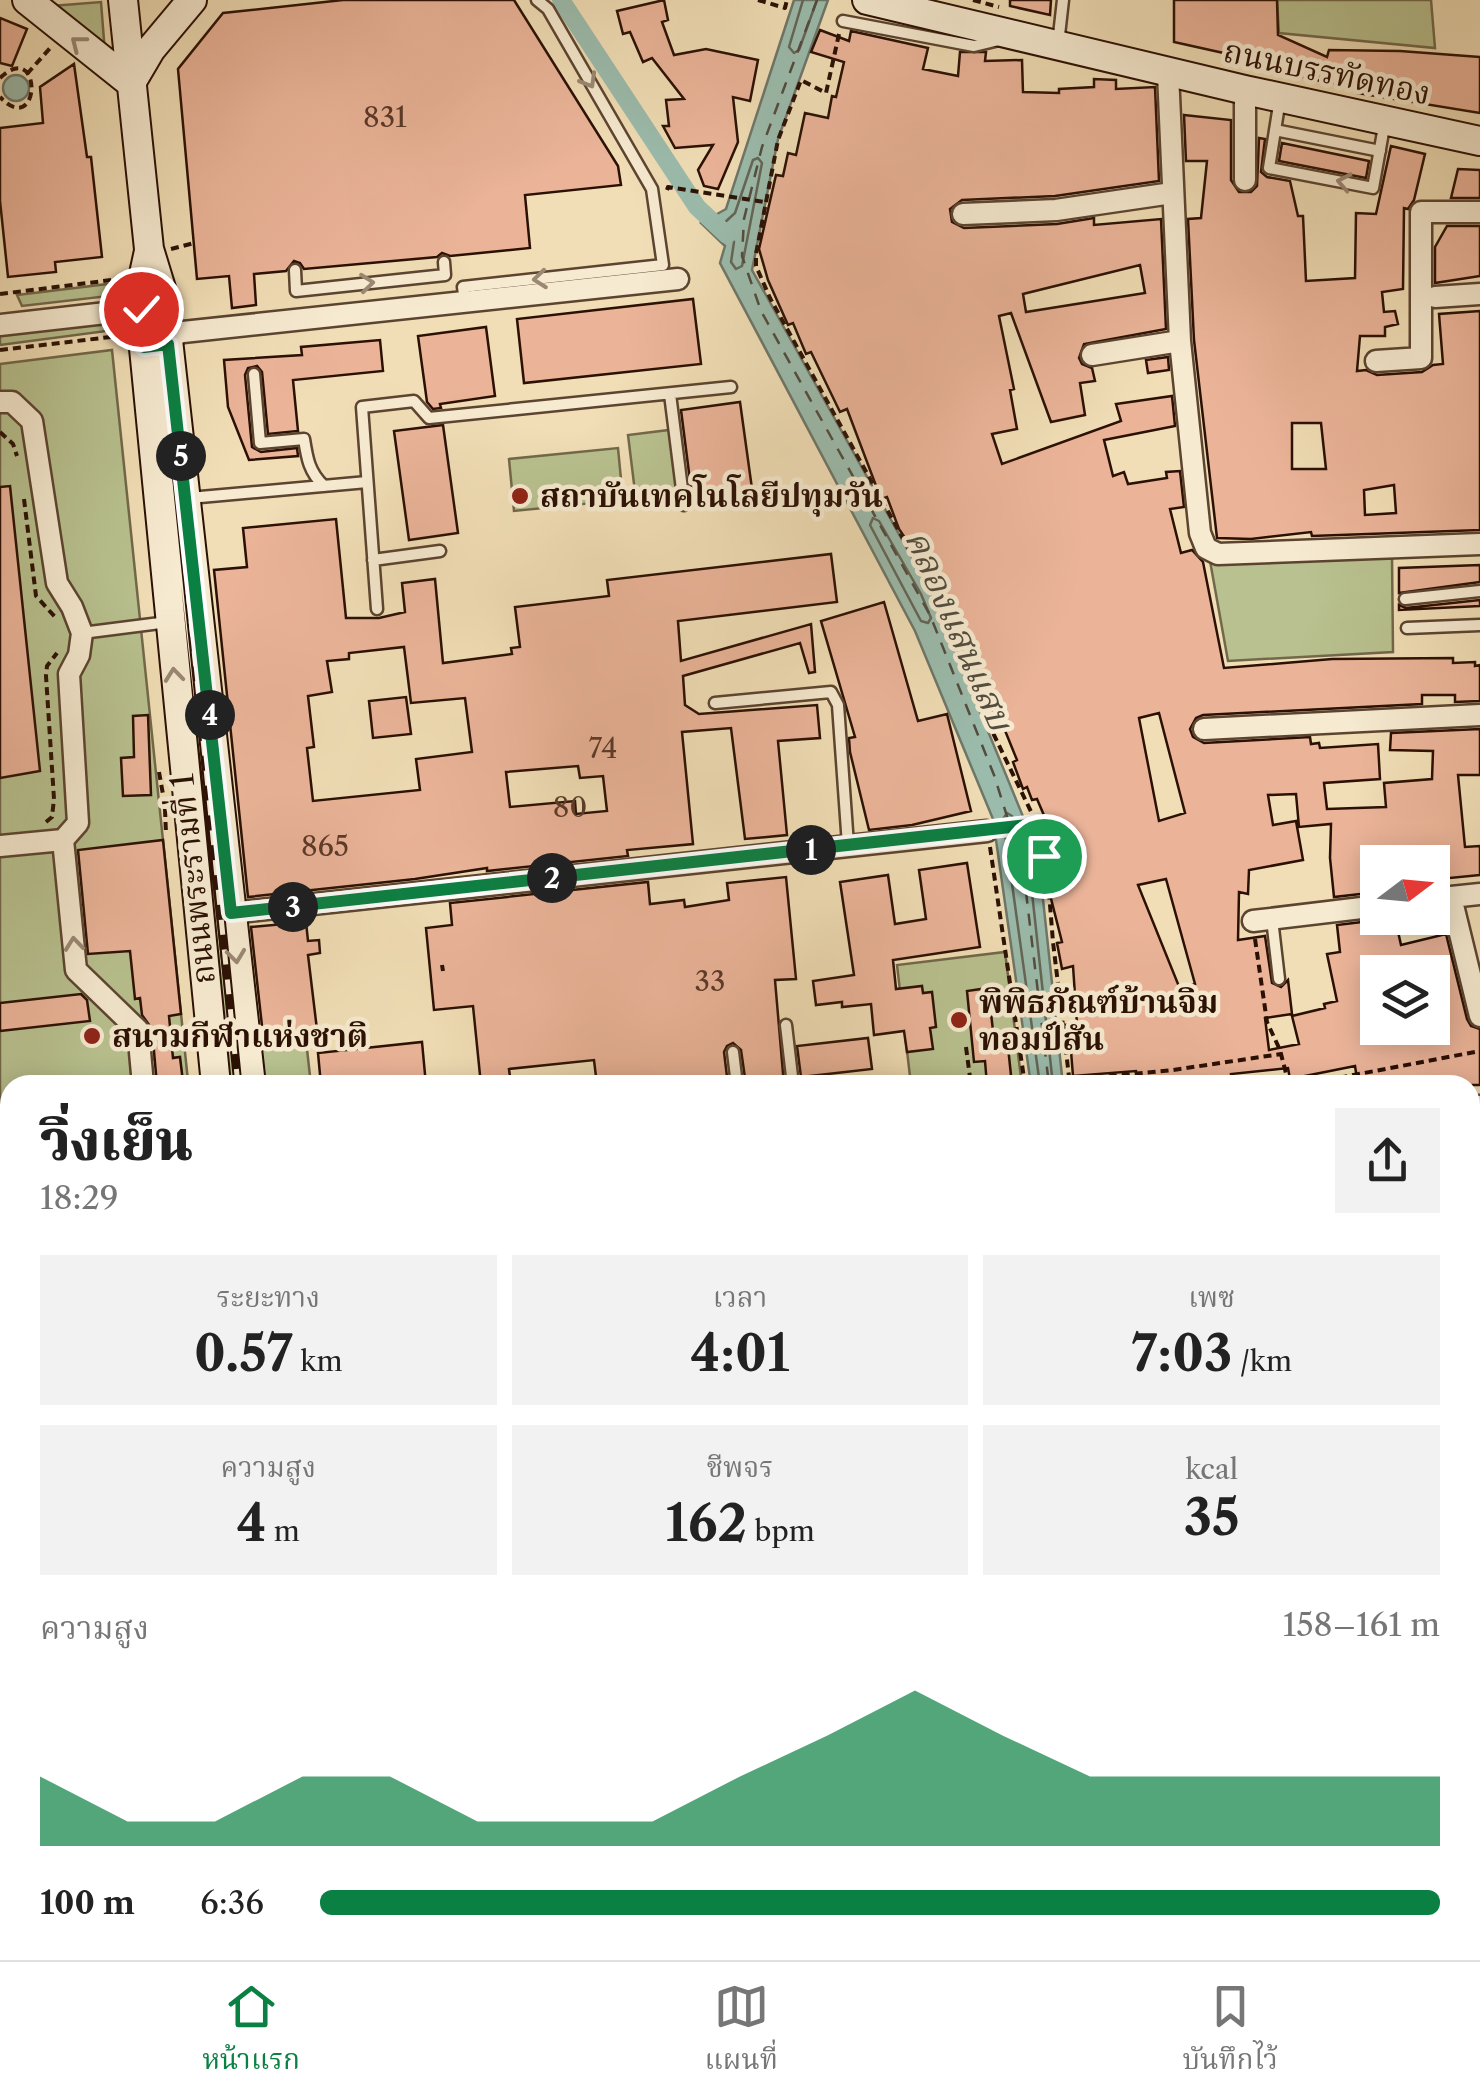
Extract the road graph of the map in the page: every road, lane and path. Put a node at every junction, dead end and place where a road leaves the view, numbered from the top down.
1 (27, 0) edge
2 (124, 0) edge
3 (192, 0) edge
4 (537, 0) edge
5 (758, 0) edge
6 (788, 0) edge
7 (868, 0) edge
8 (1063, 0) edge
9 (843, 21) joint
10 (1014, 36) junction
11 (55, 43) dead end
12 (1057, 47) junction
13 (1168, 72) junction
14 (27, 74) junction
15 (0, 78) edge
16 (131, 84) junction
17 (1245, 90) junction
18 (1280, 98) junction
19 (1, 101) edge
20 (1385, 120) junction
21 (1275, 130) junction
22 (1480, 140) edge
23 (1380, 151) junction
24 (1246, 180) dead end
25 (668, 187) dead end
26 (1172, 193) junction
27 (764, 202) dead end
28 (1480, 212) edge
29 (963, 214) dead end
30 (194, 243) dead end
31 (160, 249) junction
32 (444, 262) dead end
33 (295, 270) dead end
34 (678, 279) dead end
35 (112, 280) dead end
36 (0, 294) edge
37 (464, 294) junction
38 (1480, 294) edge
39 (1435, 297) dead end
40 (141, 309) junction
41 (1, 320) edge
42 (150, 341) junction
43 (1180, 341) junction
44 (0, 350) edge
45 (1092, 356) dead end
46 (1376, 361) dead end
47 (254, 374) dead end
48 (731, 386) dead end
49 (670, 394) junction
50 (6, 402) edge
51 (0, 432) edge
52 (20, 464) dead end
53 (367, 482) junction
54 (22, 484) dead end
55 (324, 486) junction
56 (186, 498) junction
57 (684, 504) dead end
58 (1480, 544) edge
59 (440, 552) dead end
60 (373, 560) junction
61 (1480, 591) edge
62 (1405, 599) dead end
63 (377, 609) dead end
64 (169, 622) junction
65 (59, 624) dead end
66 (1480, 624) edge
67 (1407, 628) dead end
68 (82, 632) junction
69 (61, 646) dead end
70 (715, 703) dead end
71 (1480, 715) edge
72 (1204, 729) dead end
73 (159, 772) dead end
74 (225, 795) dead end
75 (164, 802) junction
76 (1037, 824) junction
77 (40, 826) dead end
78 (987, 831) junction
79 (166, 834) dead end
80 (63, 840) junction
81 (0, 846) edge
82 (848, 846) junction
83 (1480, 894) edge
84 (1450, 897) edge
85 (1360, 908) edge
86 (231, 913) junction
87 (1262, 920) junction
88 (1450, 923) edge
89 (1279, 979) dead end
90 (1480, 1016) edge
91 (785, 1033) dead end
92 (966, 1047) dead end
93 (1480, 1051) edge
94 (733, 1052) dead end
95 (1280, 1054) junction
96 (142, 1075) edge
97 (215, 1075) edge
98 (250, 1075) edge
99 (736, 1075) edge
100 (791, 1075) edge
101 (970, 1075) edge
102 (1023, 1075) edge
103 (1069, 1075) edge
104 (1130, 1075) edge
105 (1285, 1075) edge
106 (1354, 1075) edge

16 -> 1 main road
2 - 16 main road, ถนนพระรามที่ 1
3 - 16 main road
4 -> 37 lane
5 - 6 path
7 - 10 main road, ถนนบรรทัดทอง
8 - 12 lane
9 - 10 lane
9 - 76 path
10 - 12 main road, ถนนบรรทัดทอง
11 - 14 path
12 - 13 main road, ถนนบรรทัดทอง
13 - 17 main road, ถนนบรรทัดทอง
13 - 26 street
14 - 15 path
14 - 19 path
16 - 31 main road, ถนนพระรามที่ 1
17 - 18 main road, ถนนบรรทัดทอง
17 - 24 street
18 - 20 main road, ถนนบรรทัดทอง
18 - 21 lane
20 - 22 main road, ถนนบรรทัดทอง
20 - 23 lane
21 - 23 lane
23 -> 21 lane
25 - 27 path
26 - 29 street
26 - 43 street
28 - 46 street
30 - 31 path
31 - 40 main road, ถนนพระรามที่ 1
31 - 42 main road, ถนนพระรามที่ 1
33 -> 32 lane
34 - 37 street
35 - 36 path
37 - 42 street
38 - 39 street
40 - 41 street
40 - 42 main road, ถนนพระรามที่ 1
42 - 44 path
42 - 56 main road, ถนนพระรามที่ 1
42 - 64 main road, ถนนพระรามที่ 1
43 - 45 street
43 - 58 street
47 - 55 lane
48 - 49 lane
49 - 53 lane
49 - 57 lane
50 - 68 street
51 - 52 path
53 - 55 lane
53 - 60 lane
54 - 65 path
55 - 56 lane
56 - 86 main road, ถนนพระรามที่ 1
59 - 60 lane
60 - 63 lane
61 - 62 lane
64 - 68 lane
97 -> 64 main road, ถนนพระรามที่ 1
66 - 67 lane
68 - 80 street
69 - 77 path
70 - 82 lane
71 - 72 street
73 - 75 path
74 - 75 path, bridge
75 - 79 path
76 - 78 path
76 - 103 path
78 - 82 street
78 - 102 path
80 - 81 street
96 -> 80 street
82 - 86 street
83 - 84 street
85 - 87 street
86 -> 98 main road, ถนนพระรามที่ 1
87 - 89 lane
87 - 95 path
88 - 90 street
91 - 100 lane
92 - 101 path
93 - 106 path
94 - 99 lane
95 - 104 path
95 - 105 path

